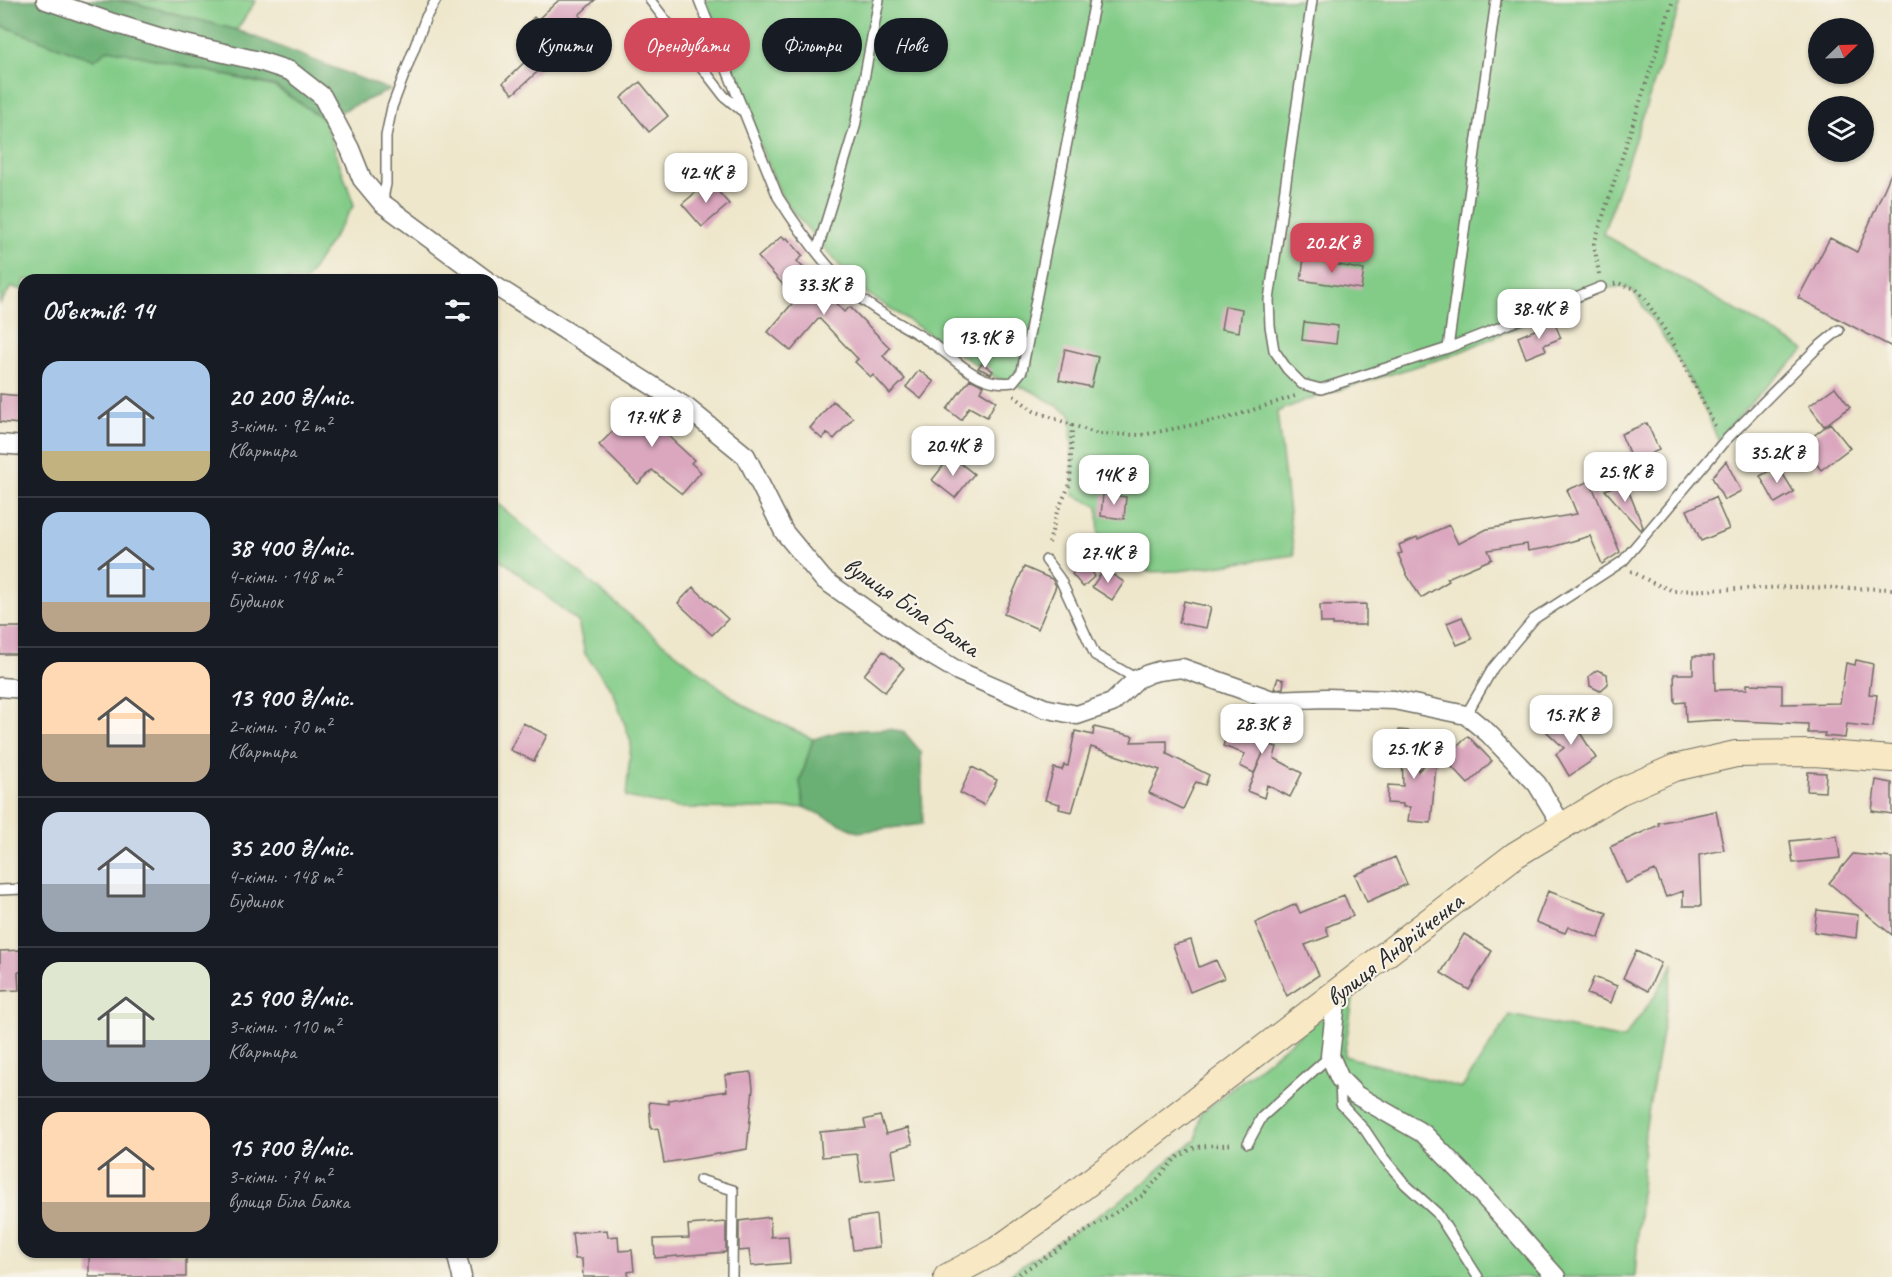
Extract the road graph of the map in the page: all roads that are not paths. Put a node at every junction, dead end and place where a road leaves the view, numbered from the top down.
1 (46, 0) edge
2 (436, 0) edge
3 (650, 0) edge
4 (699, 0) edge
5 (879, 0) edge
6 (1095, 0) edge
7 (1312, 0) edge
8 (1496, 0) edge
9 (743, 112) junction
10 (382, 203) junction
11 (817, 251) junction
12 (478, 274) edge
13 (1601, 286) road end
14 (498, 288) edge
15 (1839, 330) dead end
16 (1448, 348) junction
17 (0, 444) edge
18 (18, 446) edge
19 (1046, 560) road end
20 (1137, 679) junction
21 (18, 690) edge
22 (1, 691) edge
23 (1466, 715) junction
24 (1892, 759) edge
25 (1562, 825) junction
26 (18, 889) edge
27 (0, 890) edge
28 (1337, 993) junction
29 (1330, 1056) junction
30 (1340, 1079) junction
31 (1248, 1143) road end
32 (700, 1180) dead end
33 (457, 1258) edge
34 (462, 1277) edge
35 (732, 1277) edge
36 (947, 1277) edge
37 (1478, 1277) edge
38 (1556, 1277) edge

1 - 10 street
2 - 10 lane
3 - 9 lane
4 - 9 lane
5 - 11 lane
6 - 11 lane
7 - 16 lane
8 - 16 lane
9 - 11 lane
10 - 12 street
13 - 16 lane
14 - 20 street, вулиця Біла Балка
15 - 23 lane
17 - 18 street
19 - 20 lane
20 - 23 street, вулиця Біла Балка
21 - 22 street
23 - 25 street, вулиця Біла Балка
24 - 25 street, вулиця Андрійченка
25 - 28 street, вулиця Андрійченка
26 - 27 lane
28 - 29 street
28 - 36 street, вулиця Андрійченка
29 - 30 street
29 - 31 lane
30 - 37 lane
30 - 38 street
32 - 35 lane
33 - 34 street

